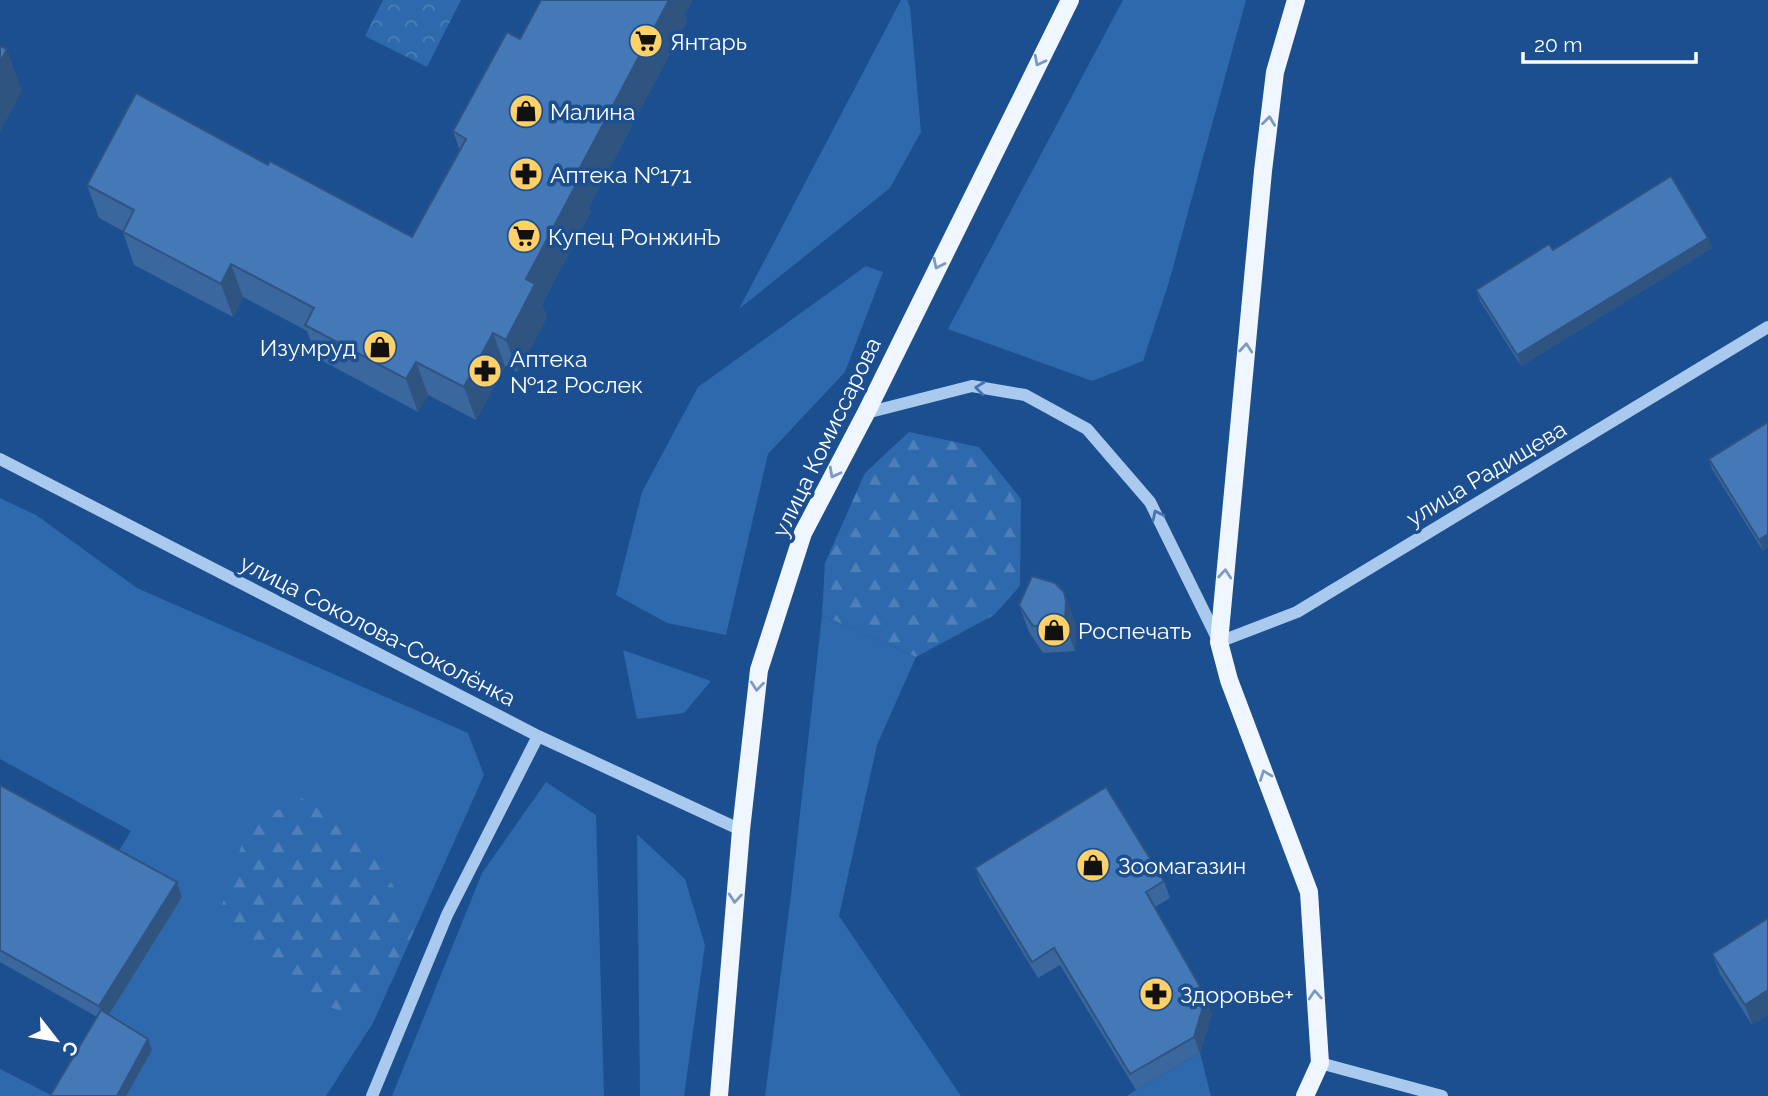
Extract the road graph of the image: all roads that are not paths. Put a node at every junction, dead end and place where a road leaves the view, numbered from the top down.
1 (1070, 0) edge
2 (1296, 0) edge
3 (1768, 327) edge
4 (866, 413) junction
5 (0, 459) edge
6 (1219, 642) junction
7 (538, 736) junction
8 (741, 830) junction
9 (1320, 1063) junction
10 (372, 1096) edge
11 (719, 1096) edge
12 (1305, 1096) edge
13 (1442, 1096) edge

1 -> 4 main road, улица Комиссарова
6 -> 2 main road
3 - 6 street, улица Радищева
6 -> 4 street
4 -> 8 main road, улица Комиссарова
5 - 7 street, улица Соколова-Соколёнка
9 -> 6 main road
7 - 8 street, улица Соколова-Соколёнка
7 - 10 street
8 -> 11 main road, улица Комиссарова
9 - 12 main road
9 - 13 street

